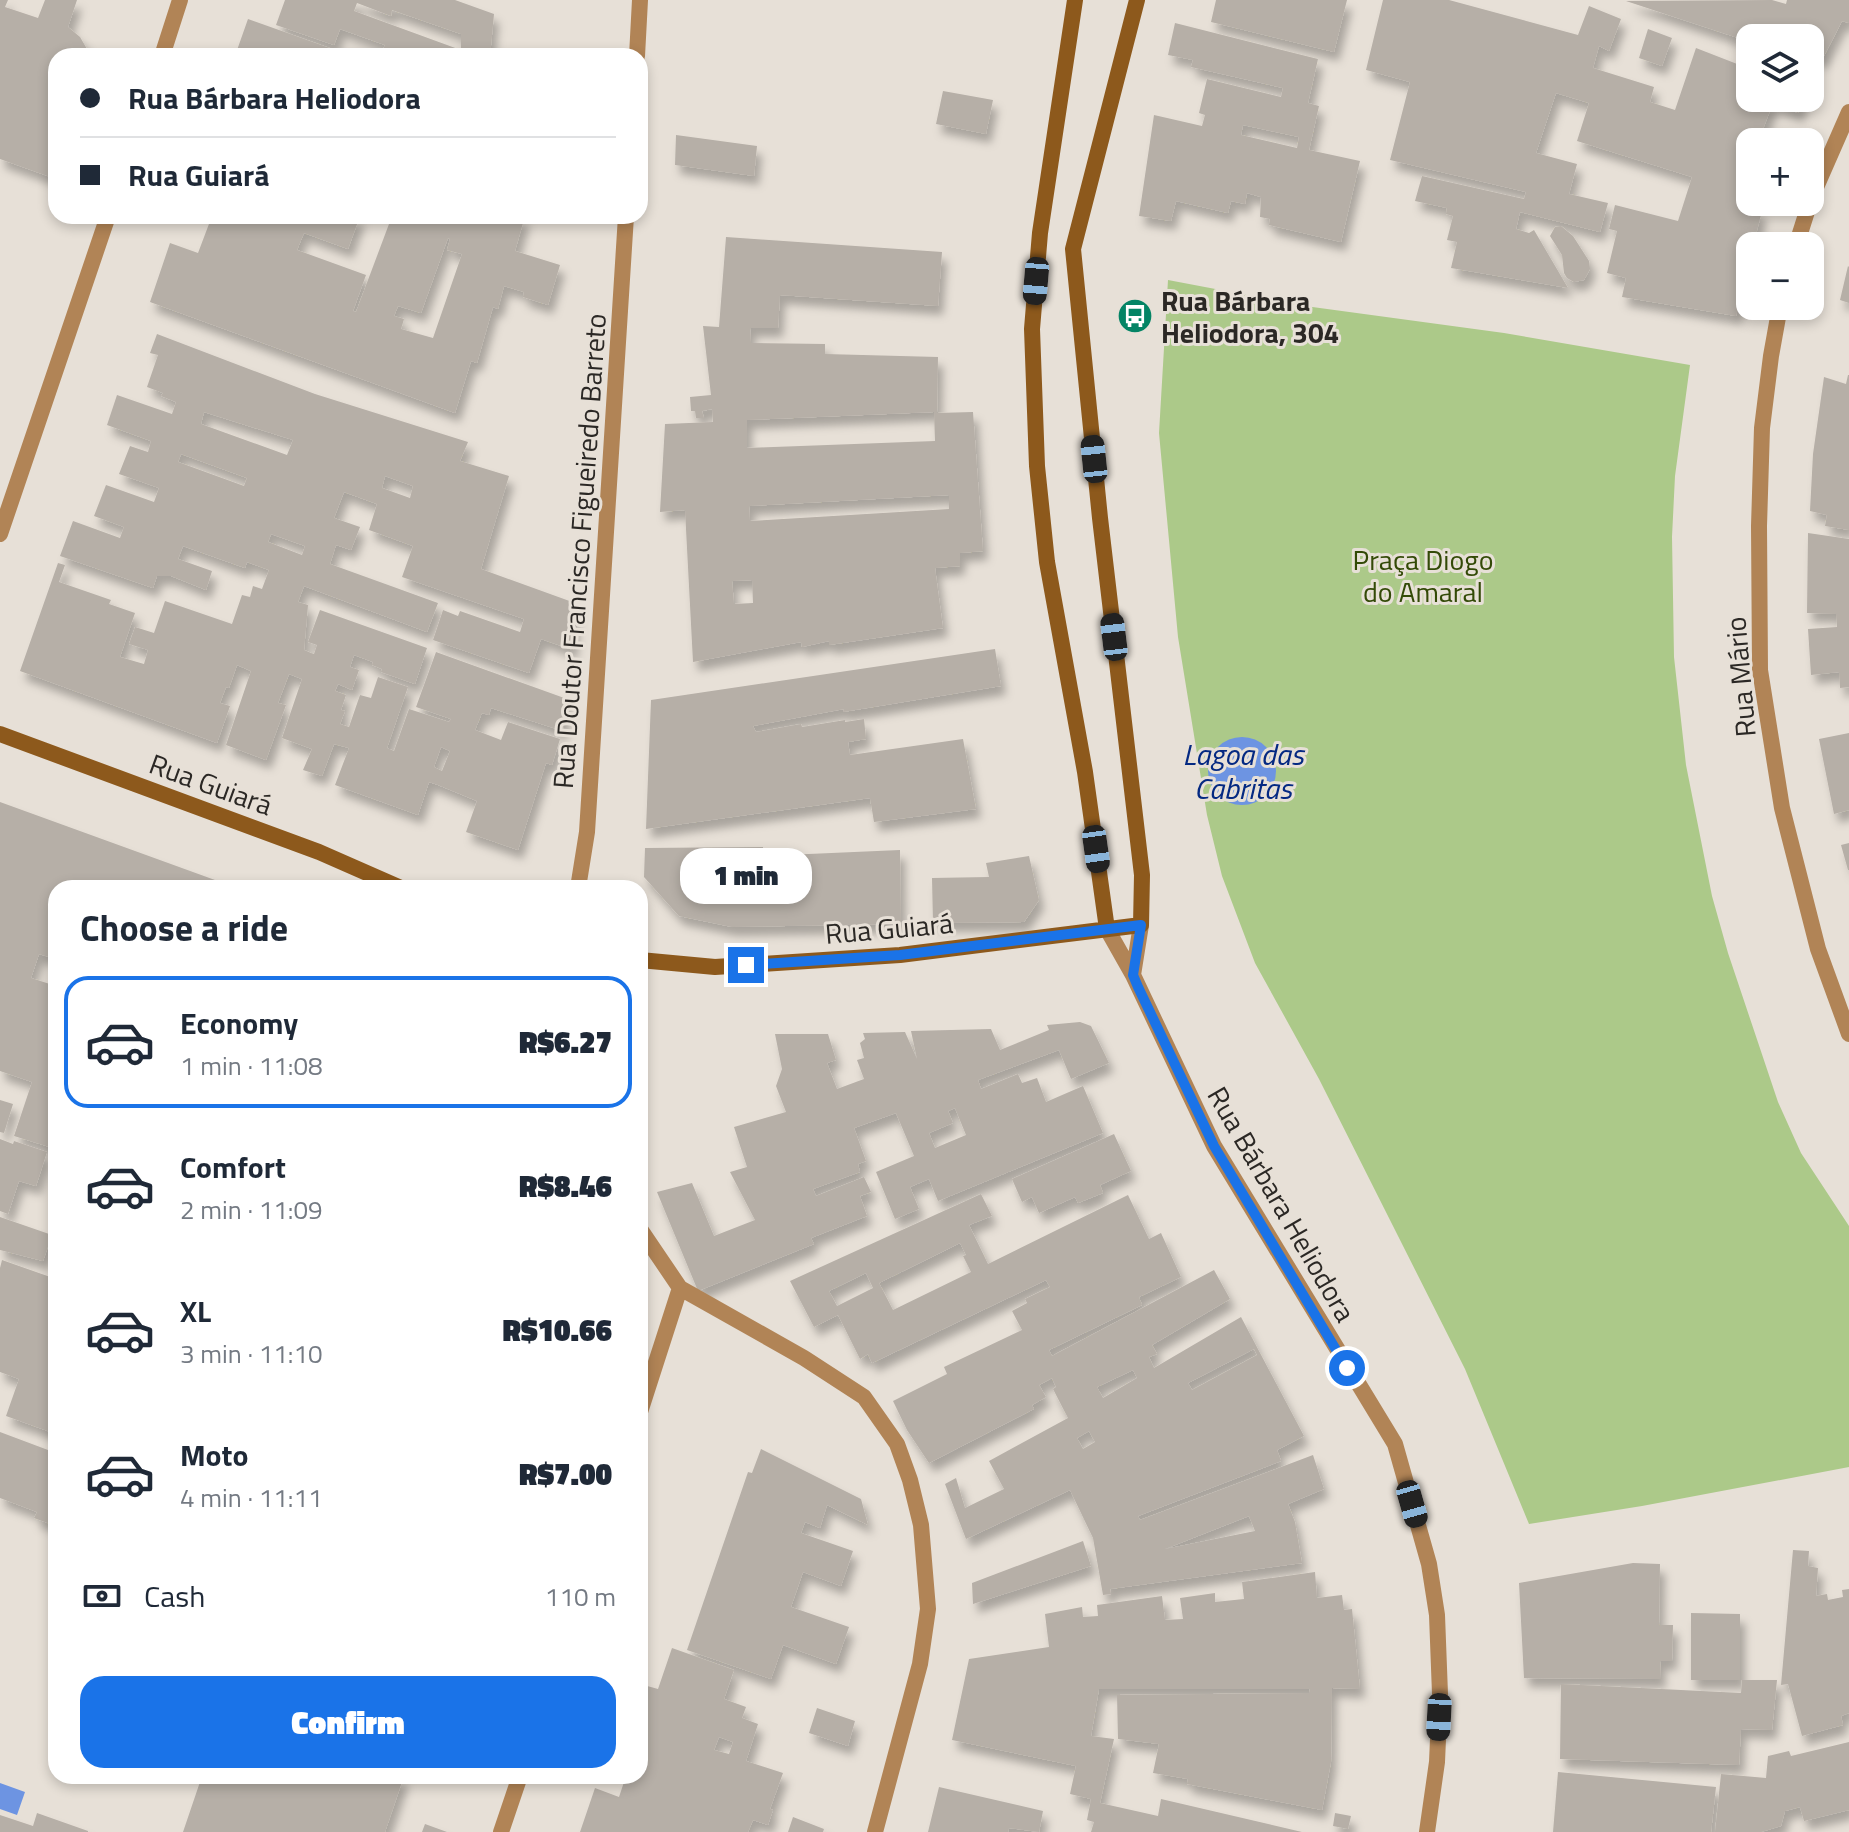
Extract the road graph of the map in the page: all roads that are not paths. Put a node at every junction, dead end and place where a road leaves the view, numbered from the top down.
1 (180, 0) edge
2 (640, 0) edge
3 (1075, 0) edge
4 (1137, 0) edge
5 (165, 48) edge
6 (637, 48) edge
7 (1849, 112) edge
8 (1824, 170) edge
9 (105, 224) edge
10 (625, 224) edge
11 (1777, 320) edge
12 (0, 534) edge
13 (0, 734) edge
14 (383, 880) edge
15 (579, 880) edge
16 (1141, 925) junction
17 (1107, 929) junction
18 (648, 961) edge
19 (1133, 975) junction
20 (1849, 1034) edge
21 (648, 1241) edge
22 (680, 1288) junction
23 (648, 1387) edge
24 (517, 1784) edge
25 (501, 1832) edge
26 (875, 1832) edge
27 (1427, 1832) edge

1 - 5 street
2 - 6 street
3 - 17 street, Rua Bárbara Heliodora
4 - 16 street
7 - 8 street
9 - 12 street
10 - 15 street, Rua Doutor Francisco Figueiredo Barreto
11 - 20 street, Rua Mário
13 - 14 street, Rua Guiará
16 - 17 street, Rua Guiará
16 - 19 street
17 - 18 street, Rua Guiará
17 - 19 street, Rua Bárbara Heliodora
19 - 27 street, Rua Bárbara Heliodora
21 - 22 street
22 - 23 street
22 - 26 street
24 - 25 street

